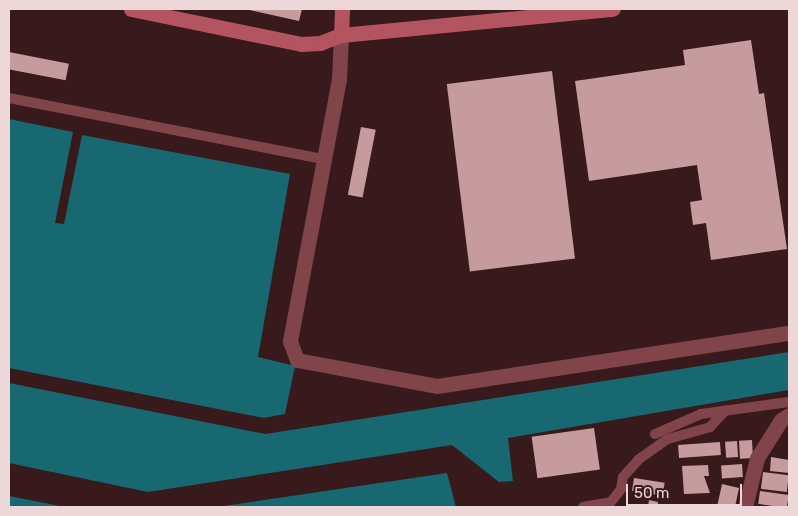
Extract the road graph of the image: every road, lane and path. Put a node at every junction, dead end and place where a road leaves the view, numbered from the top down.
1 (131, 9) edge
2 (342, 9) edge
3 (613, 9) edge
4 (341, 35) junction
5 (9, 98) edge
6 (324, 158) junction
7 (789, 333) edge
8 (789, 402) edge
9 (726, 410) junction
10 (789, 415) edge
11 (655, 434) dead end
12 (583, 507) edge
13 (745, 507) edge

1 - 4 street
2 - 4 street
3 - 4 street
4 - 6 street
5 - 6 lane
6 - 7 street
8 - 9 lane
9 - 11 lane
9 - 12 lane
10 - 13 street

